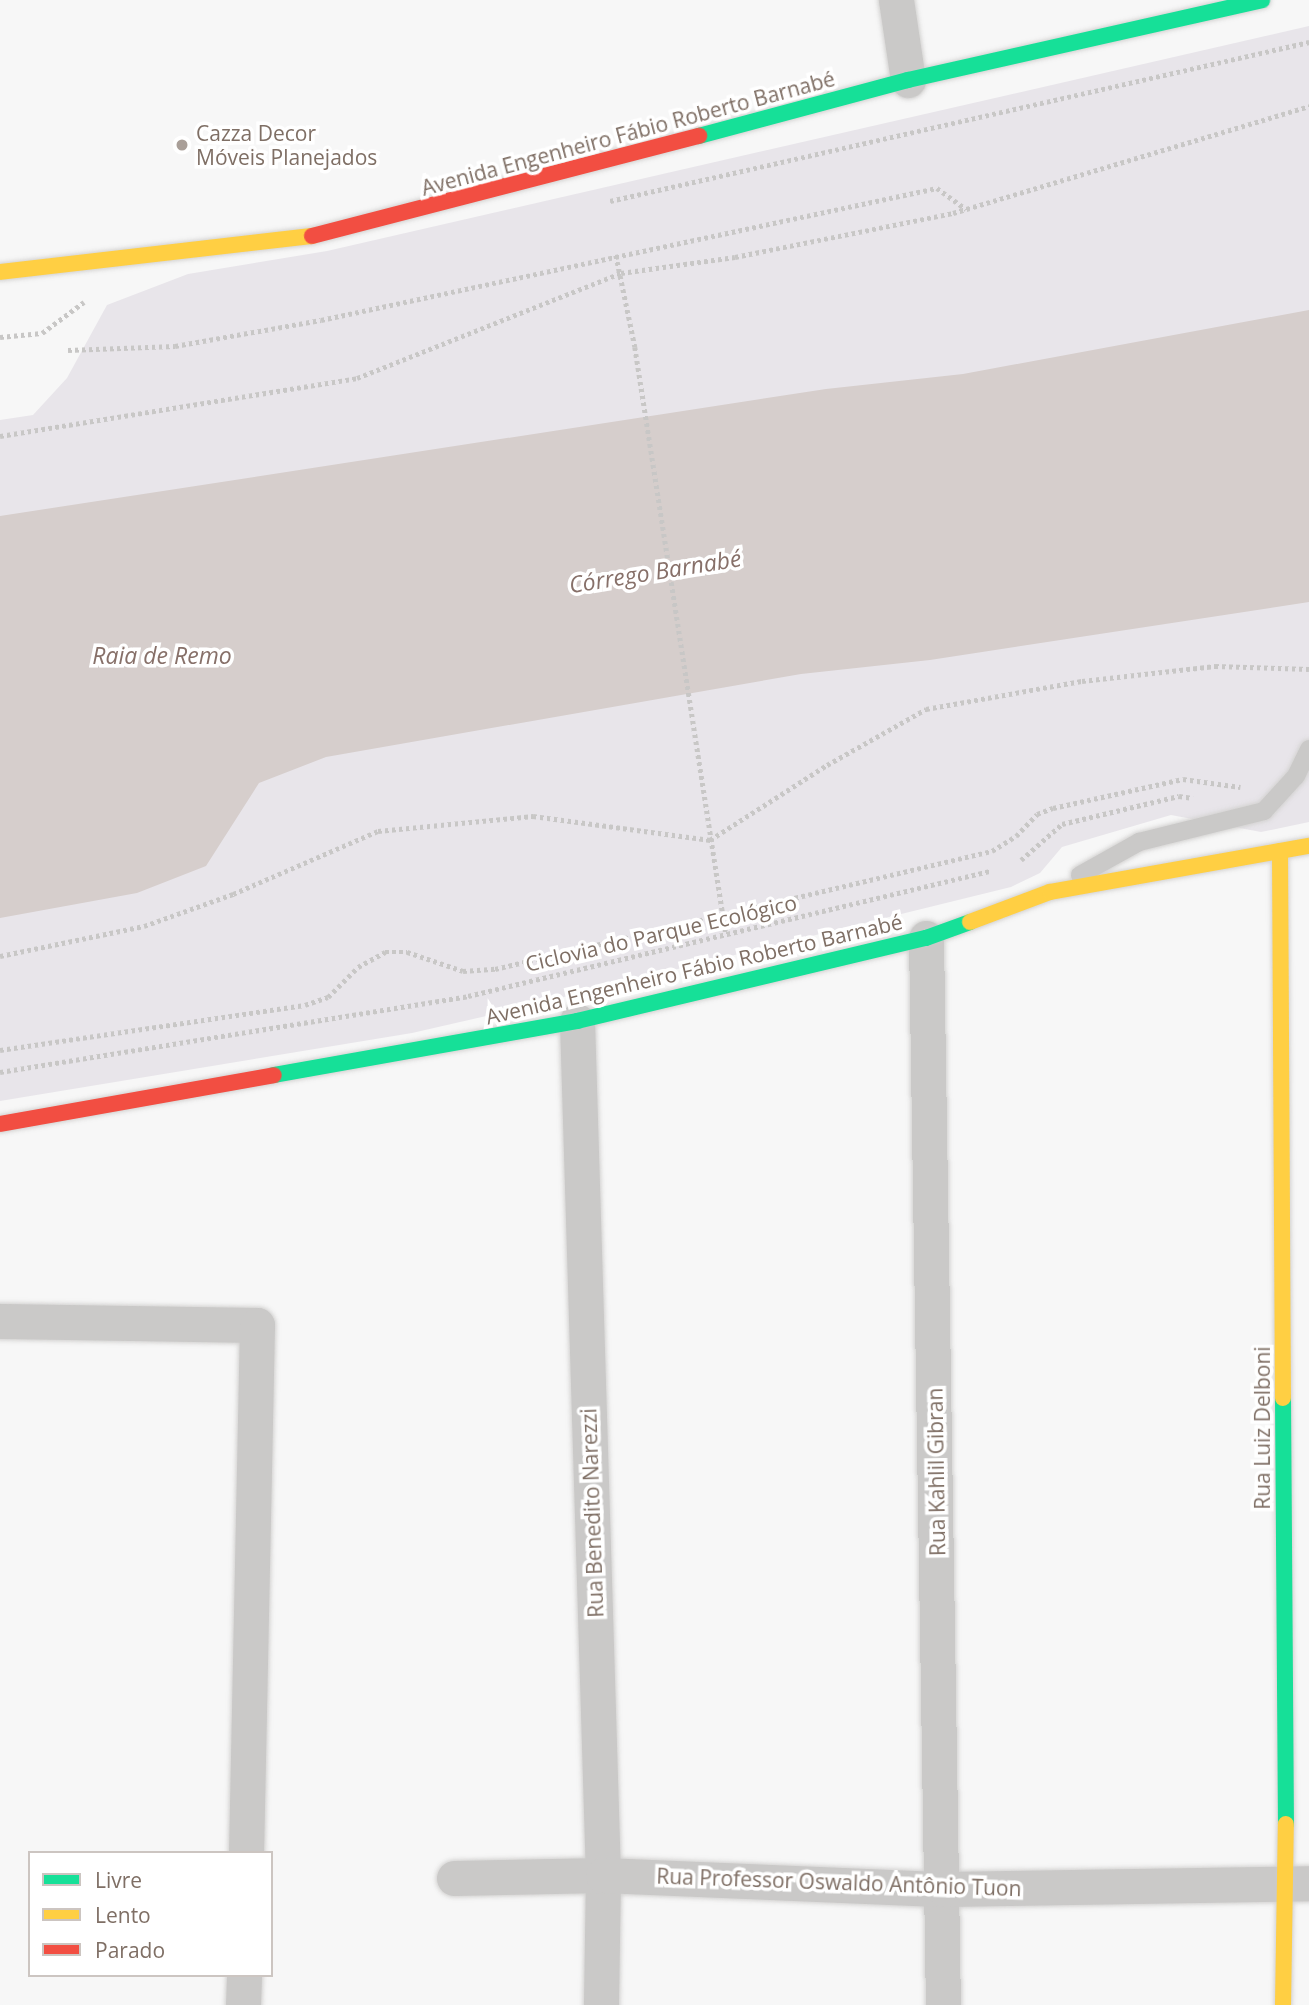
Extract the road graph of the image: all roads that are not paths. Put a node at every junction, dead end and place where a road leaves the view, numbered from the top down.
1 (896, 0) edge
2 (1262, 0) edge
3 (1204, 7) edge
4 (908, 80) junction
5 (0, 272) edge
6 (1309, 749) edge
7 (1309, 846) edge
8 (1280, 851) junction
9 (1050, 892) junction
10 (926, 938) junction
11 (577, 1021) junction
12 (0, 1124) edge
13 (0, 1321) edge
14 (246, 1851) edge
15 (603, 1875) junction
16 (454, 1878) dead end
17 (1298, 1883) edge
18 (944, 1889) junction
19 (244, 1977) edge
20 (243, 2005) edge
21 (601, 2005) edge
22 (943, 2005) edge
23 (1283, 2005) edge

1 - 4 street
2 - 3 main road, Avenida Engenheiro Fábio Roberto Barnabé
3 - 4 main road, Avenida Engenheiro Fábio Roberto Barnabé
4 - 5 main road, Avenida Engenheiro Fábio Roberto Barnabé
6 - 9 lane
7 - 8 main road, Avenida Engenheiro Fábio Roberto Barnabé
8 - 9 main road, Avenida Engenheiro Fábio Roberto Barnabé
8 - 17 main road, Rua Luiz Delboni
9 - 10 main road, Avenida Engenheiro Fábio Roberto Barnabé
10 - 11 main road, Avenida Engenheiro Fábio Roberto Barnabé
10 - 18 street, Rua Kahlil Gibran
11 - 12 main road, Avenida Engenheiro Fábio Roberto Barnabé
11 - 15 street, Rua Benedito Narezzi
13 - 14 street
15 - 16 street, Rua Professor Oswaldo Antônio Tuon
15 - 18 street, Rua Professor Oswaldo Antônio Tuon
15 - 21 street, Rua Benedito Narezzi
17 - 18 street, Rua Professor Oswaldo Antônio Tuon
17 - 23 main road, Rua Luiz Delboni
18 - 22 street, Rua Kahlil Gibran
19 - 20 street

